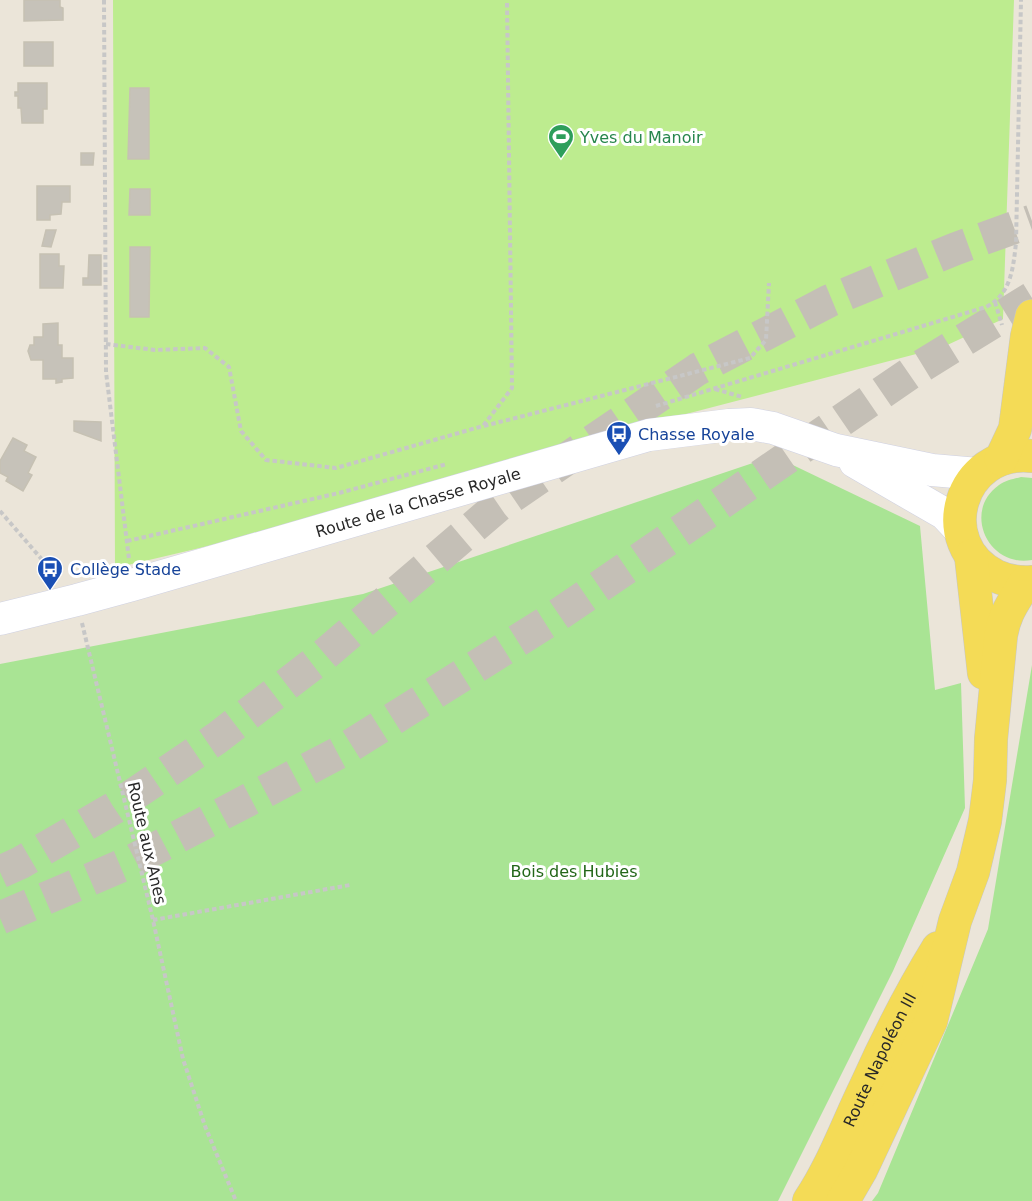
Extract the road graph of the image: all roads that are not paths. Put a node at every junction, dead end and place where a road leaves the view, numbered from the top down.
1 (1032, 316) edge
2 (836, 450) junction
3 (1004, 463) edge
4 (966, 543) junction
5 (1028, 582) edge
6 (0, 620) edge
7 (991, 739) junction
8 (955, 921) junction
9 (809, 1201) edge
10 (843, 1201) edge

1 - 3 main road, Route Napoléon III
2 - 3 street, Route de la Chasse Royale
2 - 4 street, Route de la Chasse Royale
2 - 6 street, Route de la Chasse Royale
3 - 4 main road, Route Napoléon III
4 - 5 main road, Route Napoléon III
4 - 7 main road, Route Napoléon III
5 - 7 main road, Route Napoléon III
7 - 8 main road, Route Napoléon III
8 - 9 main road, Route Napoléon III
8 - 10 main road, Route Napoléon III

